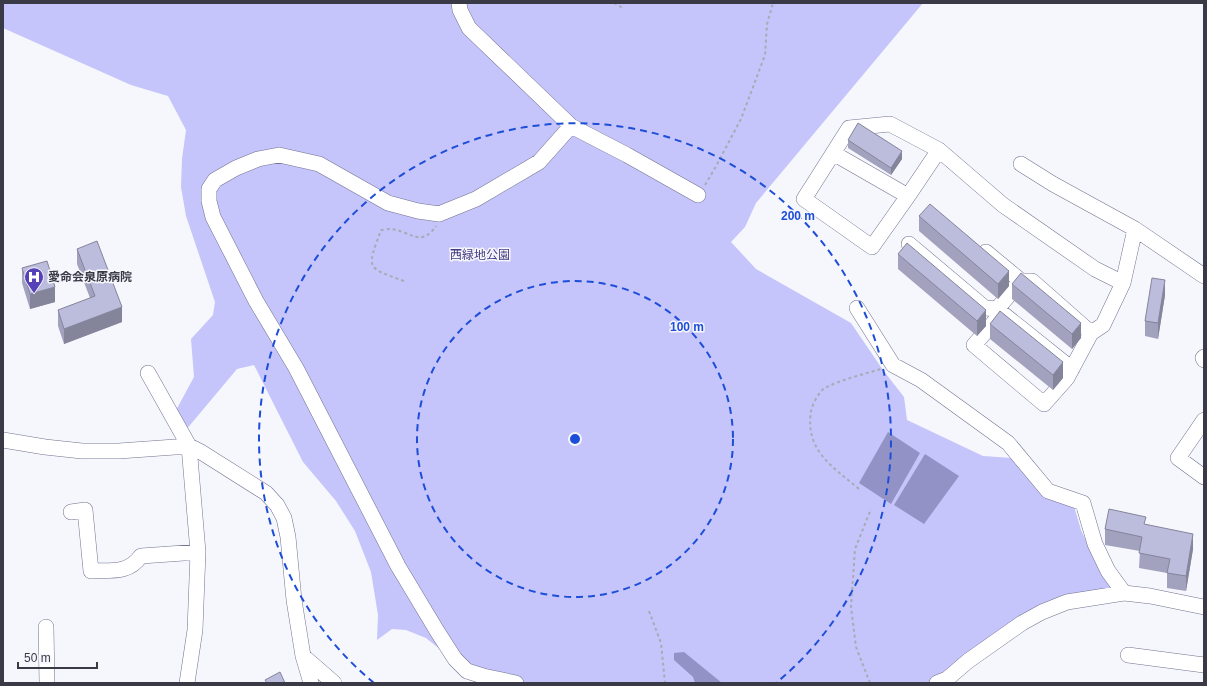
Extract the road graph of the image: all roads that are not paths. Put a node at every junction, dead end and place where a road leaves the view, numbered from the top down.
1 (459, 3) edge
2 (571, 126) junction
3 (939, 150) junction
4 (833, 153) junction
5 (1021, 164) dead end
6 (698, 195) road end
7 (908, 196) junction
8 (1135, 228) junction
9 (974, 242) edge
10 (909, 244) edge
11 (1204, 276) edge
12 (1021, 281) junction
13 (1124, 283) junction
14 (857, 308) dead end
15 (1000, 311) junction
16 (1091, 333) junction
17 (1072, 369) junction
18 (148, 374) dead end
19 (1204, 420) edge
20 (3, 440) edge
21 (189, 446) junction
22 (1204, 477) edge
23 (71, 512) dead end
24 (198, 552) junction
25 (1124, 593) junction
26 (1204, 607) edge
27 (46, 627) dead end
28 (1128, 655) dead end
29 (303, 656) junction
30 (1204, 665) edge
31 (944, 682) edge
32 (47, 683) edge
33 (187, 683) edge
34 (311, 683) edge
35 (334, 683) edge
36 (516, 683) edge

1 - 2 street
2 - 6 street
2 - 36 street
3 - 4 street
3 - 7 street
3 - 13 street
4 - 7 street
4 - 7 street
5 - 8 street
8 - 11 street
8 - 13 street
9 - 12 street
10 - 15 street
12 - 15 street
12 - 16 street
13 - 16 street
14 - 25 street
15 - 17 street
15 - 17 street
16 - 17 street
18 - 21 street
19 - 22 street
20 - 21 street
21 - 24 street
21 - 29 street
23 - 24 street
24 - 33 street
25 - 26 street
25 - 31 street
27 - 32 street
28 - 30 street
29 - 34 street
29 - 35 street

